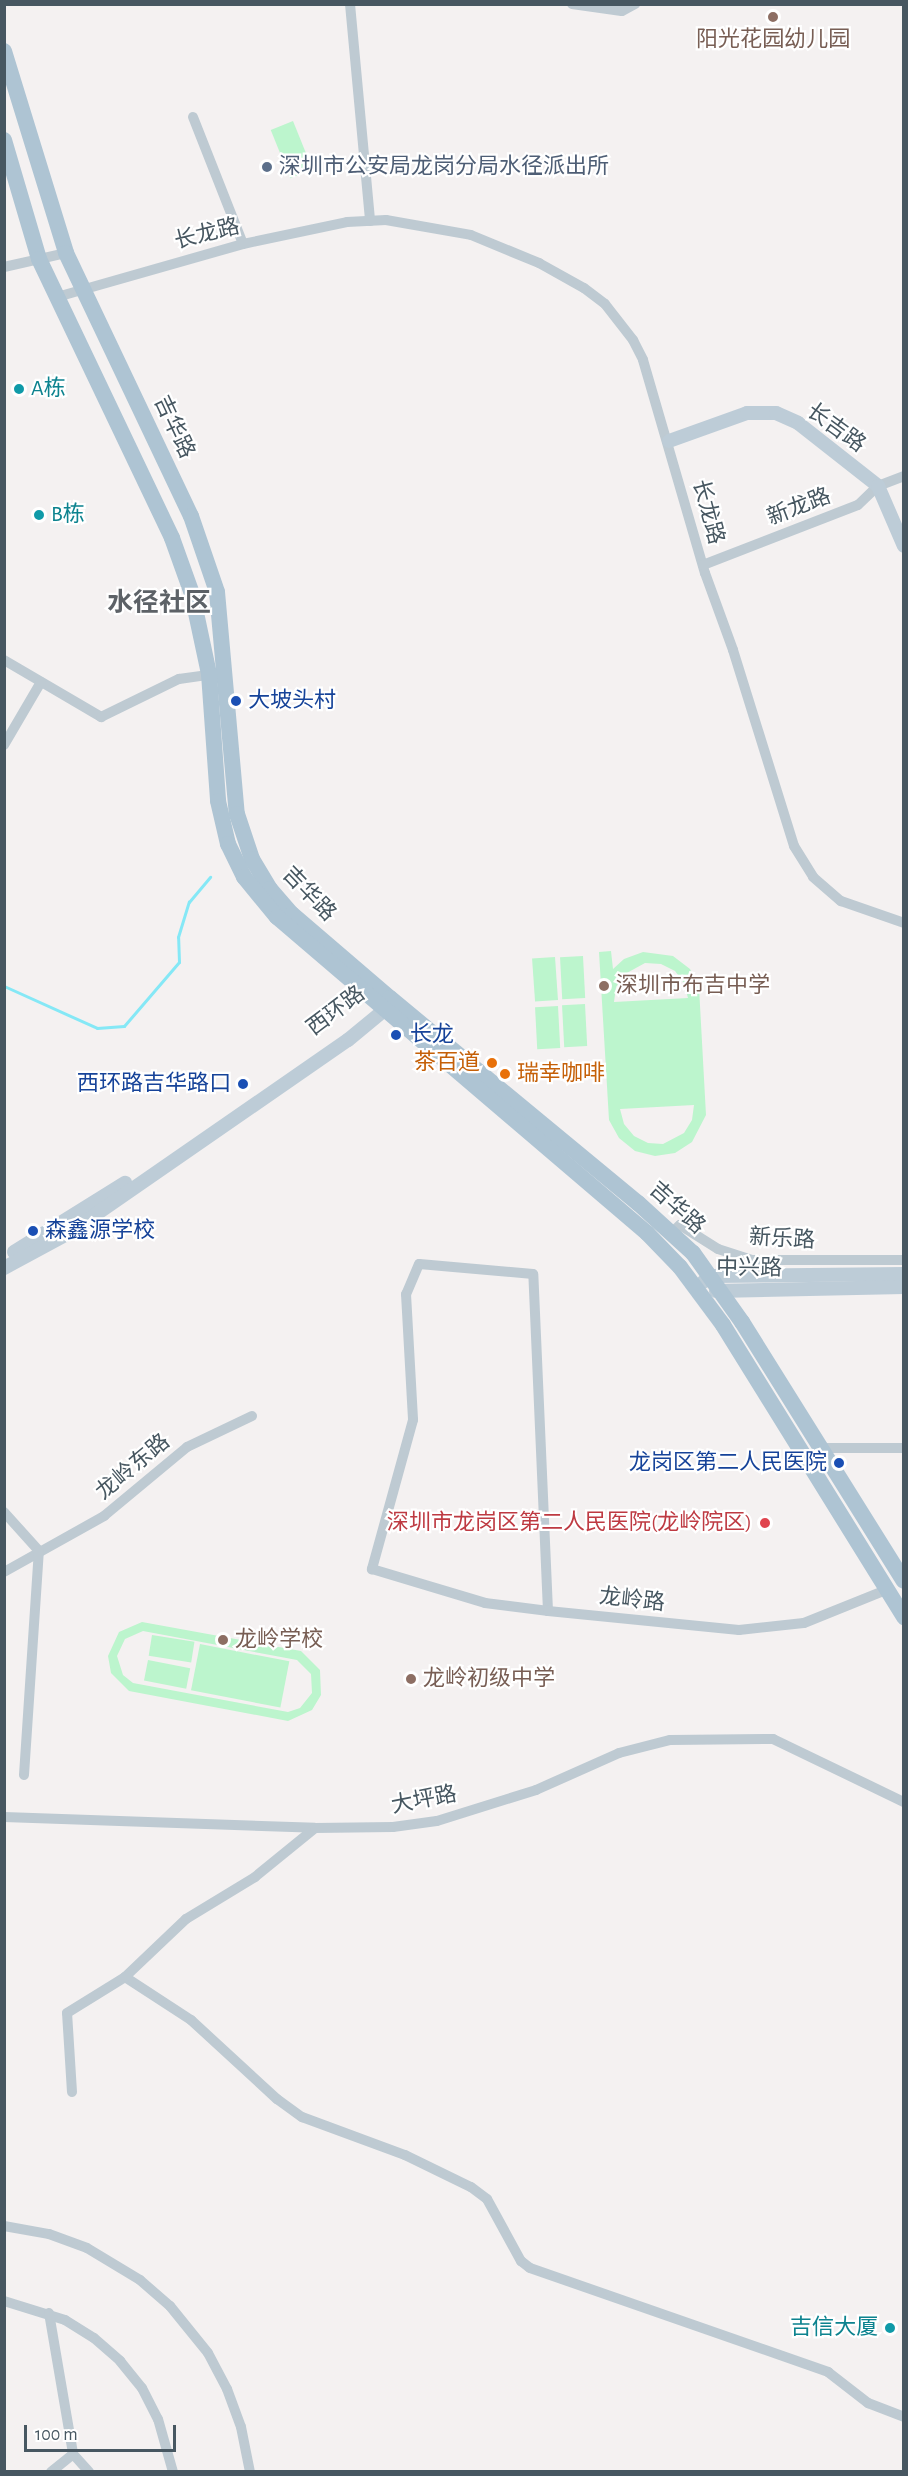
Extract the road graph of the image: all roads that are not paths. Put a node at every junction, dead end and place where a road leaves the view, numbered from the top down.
1 (350, 4) edge
2 (572, 4) edge
3 (635, 4) edge
4 (4, 51) edge
5 (193, 117) dead end
6 (4, 140) edge
7 (370, 221) junction
8 (243, 244) junction
9 (66, 253) junction
10 (39, 259) junction
11 (4, 267) edge
12 (83, 287) junction
13 (57, 297) junction
14 (669, 441) junction
15 (903, 476) edge
16 (878, 486) junction
17 (903, 546) edge
18 (702, 565) junction
19 (4, 660) edge
20 (226, 673) junction
21 (209, 674) junction
22 (41, 682) junction
23 (4, 745) edge
24 (903, 923) edge
25 (383, 1005) junction
26 (671, 1233) junction
27 (4, 1258) edge
28 (903, 1260) edge
29 (4, 1268) edge
30 (903, 1274) edge
31 (712, 1276) junction
32 (803, 1283) junction
33 (696, 1286) junction
34 (903, 1287) edge
35 (723, 1293) junction
36 (252, 1416) dead end
37 (821, 1448) junction
38 (903, 1448) edge
39 (4, 1512) edge
40 (39, 1551) junction
41 (4, 1572) edge
42 (903, 1582) edge
43 (886, 1590) junction
44 (548, 1611) junction
45 (903, 1617) edge
46 (24, 1775) dead end
47 (903, 1802) edge
48 (4, 1817) edge
49 (315, 1828) junction
50 (125, 1977) junction
51 (72, 2092) dead end
52 (4, 2226) edge
53 (4, 2301) edge
54 (49, 2313) junction
55 (903, 2417) edge
56 (73, 2454) junction
57 (51, 2472) edge
58 (89, 2472) edge
59 (173, 2472) edge
60 (250, 2472) edge

1 - 7 street
2 - 3 street
4 - 9 main road, 吉华路
5 - 8 street
6 - 10 main road, 吉华路
7 - 8 street, 长龙路
7 - 14 street, 长龙路
8 - 12 street, 长龙路
9 - 10 street
9 - 12 main road, 吉华路
10 - 11 street
10 - 13 main road, 吉华路
12 - 13 street, 长龙路
12 - 20 main road, 吉华路
13 - 21 main road, 吉华路
14 - 16 main road, 长吉路
14 - 18 street, 长龙路
15 - 16 street, 新龙路
16 - 17 main road, 长吉路
16 - 18 street, 新龙路
18 - 24 street, 长龙路
19 - 22 street
20 - 21 street
20 - 25 main road, 吉华路
21 - 22 street
21 - 25 main road, 吉华路
22 - 23 street
25 - 26 main road, 吉华路
25 - 27 main road, 西环路
25 - 29 main road, 西环路
25 - 33 main road, 吉华路
26 - 28 street, 新乐路
26 - 31 main road, 吉华路
30 - 32 main road, 中兴路
31 - 32 main road, 中兴路
31 - 33 main road, 中兴路
31 - 35 main road, 吉华路
32 - 34 main road, 中兴路
32 - 35 main road, 中兴路
33 - 35 main road, 中兴路
33 - 43 main road, 吉华路
35 - 37 main road, 吉华路
36 - 40 street, 龙岭东路
37 - 38 street
37 - 42 main road, 吉华路
39 - 40 street
40 - 41 street, 龙岭东路
40 - 46 street
42 - 43 main road
43 - 44 street, 龙岭路
43 - 45 main road, 吉华路
44 - 44 street, 龙岭路
47 - 49 street, 大坪路
48 - 49 street, 大坪路
49 - 50 street
50 - 51 street
50 - 55 street
52 - 60 street
53 - 54 street
54 - 56 street
54 - 59 street
56 - 57 street
56 - 58 street

